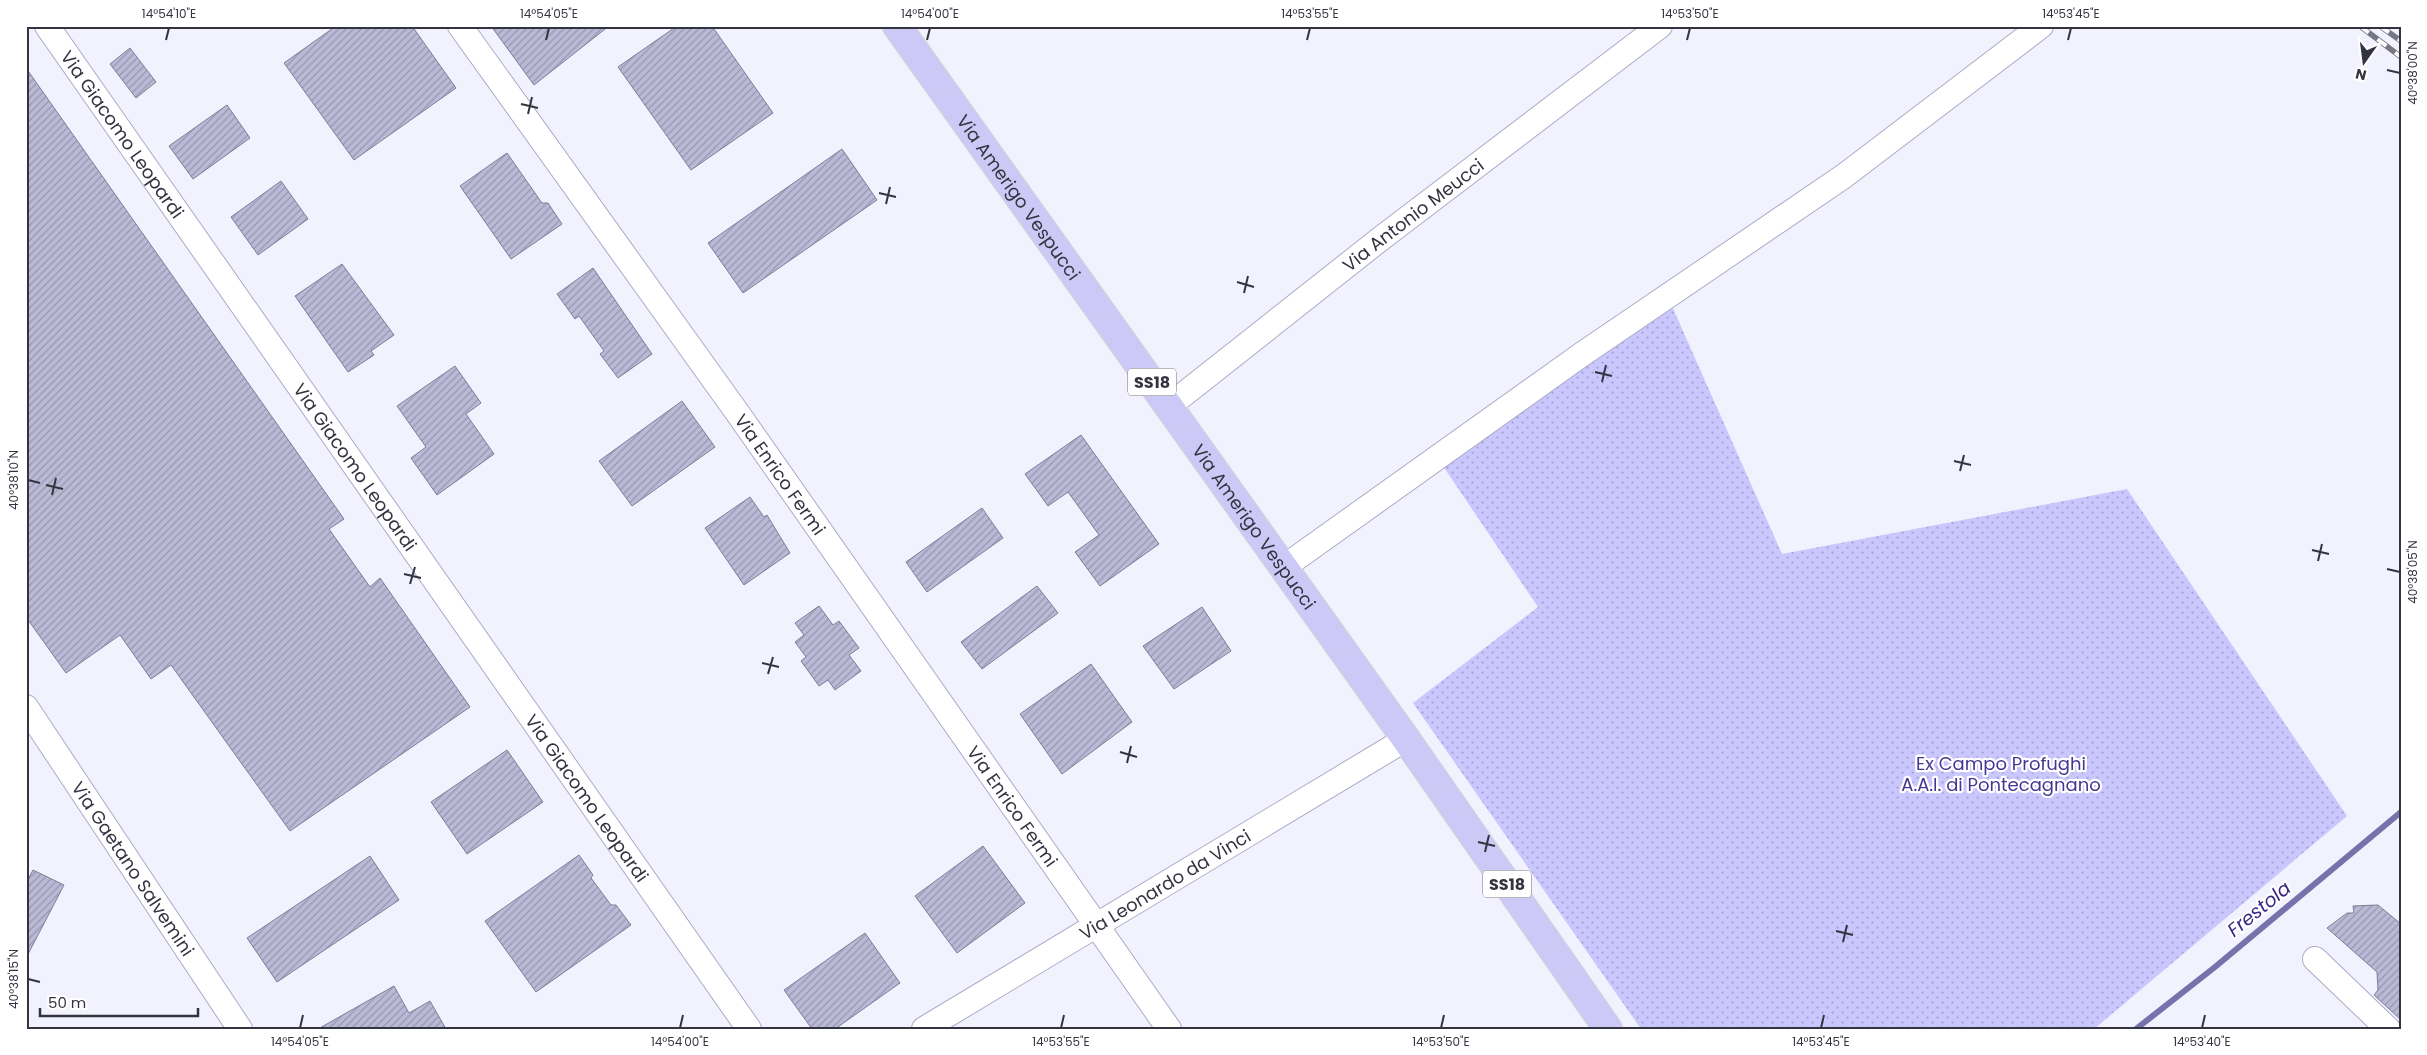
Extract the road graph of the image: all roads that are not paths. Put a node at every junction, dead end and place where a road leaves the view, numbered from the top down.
1 (47, 26) edge
2 (460, 26) edge
3 (897, 26) edge
4 (1660, 26) edge
5 (2041, 26) edge
6 (1169, 406) junction
7 (1284, 567) junction
8 (26, 708) edge
9 (1406, 739) junction
10 (1096, 925) junction
11 (2315, 959) dead end
12 (240, 1029) edge
13 (749, 1029) edge
14 (924, 1029) edge
15 (1169, 1029) edge
16 (1608, 1029) edge
17 (2388, 1029) edge

1 - 13 street, Via Giacomo Leopardi
2 - 10 street, Via Enrico Fermi
3 - 6 main road, Via Amerigo Vespucci / SS18
4 - 6 street, Via Antonio Meucci
5 - 7 street
6 - 7 main road, Via Amerigo Vespucci / SS18
7 - 9 main road, Via Amerigo Vespucci / SS18
8 - 12 street, Via Gaetano Salvemini
9 - 10 street, Via Leonardo da Vinci
9 - 16 main road, Via Amerigo Vespucci / SS18
10 - 14 street, Via Leonardo da Vinci
10 - 15 street, Via Enrico Fermi
11 - 17 street

